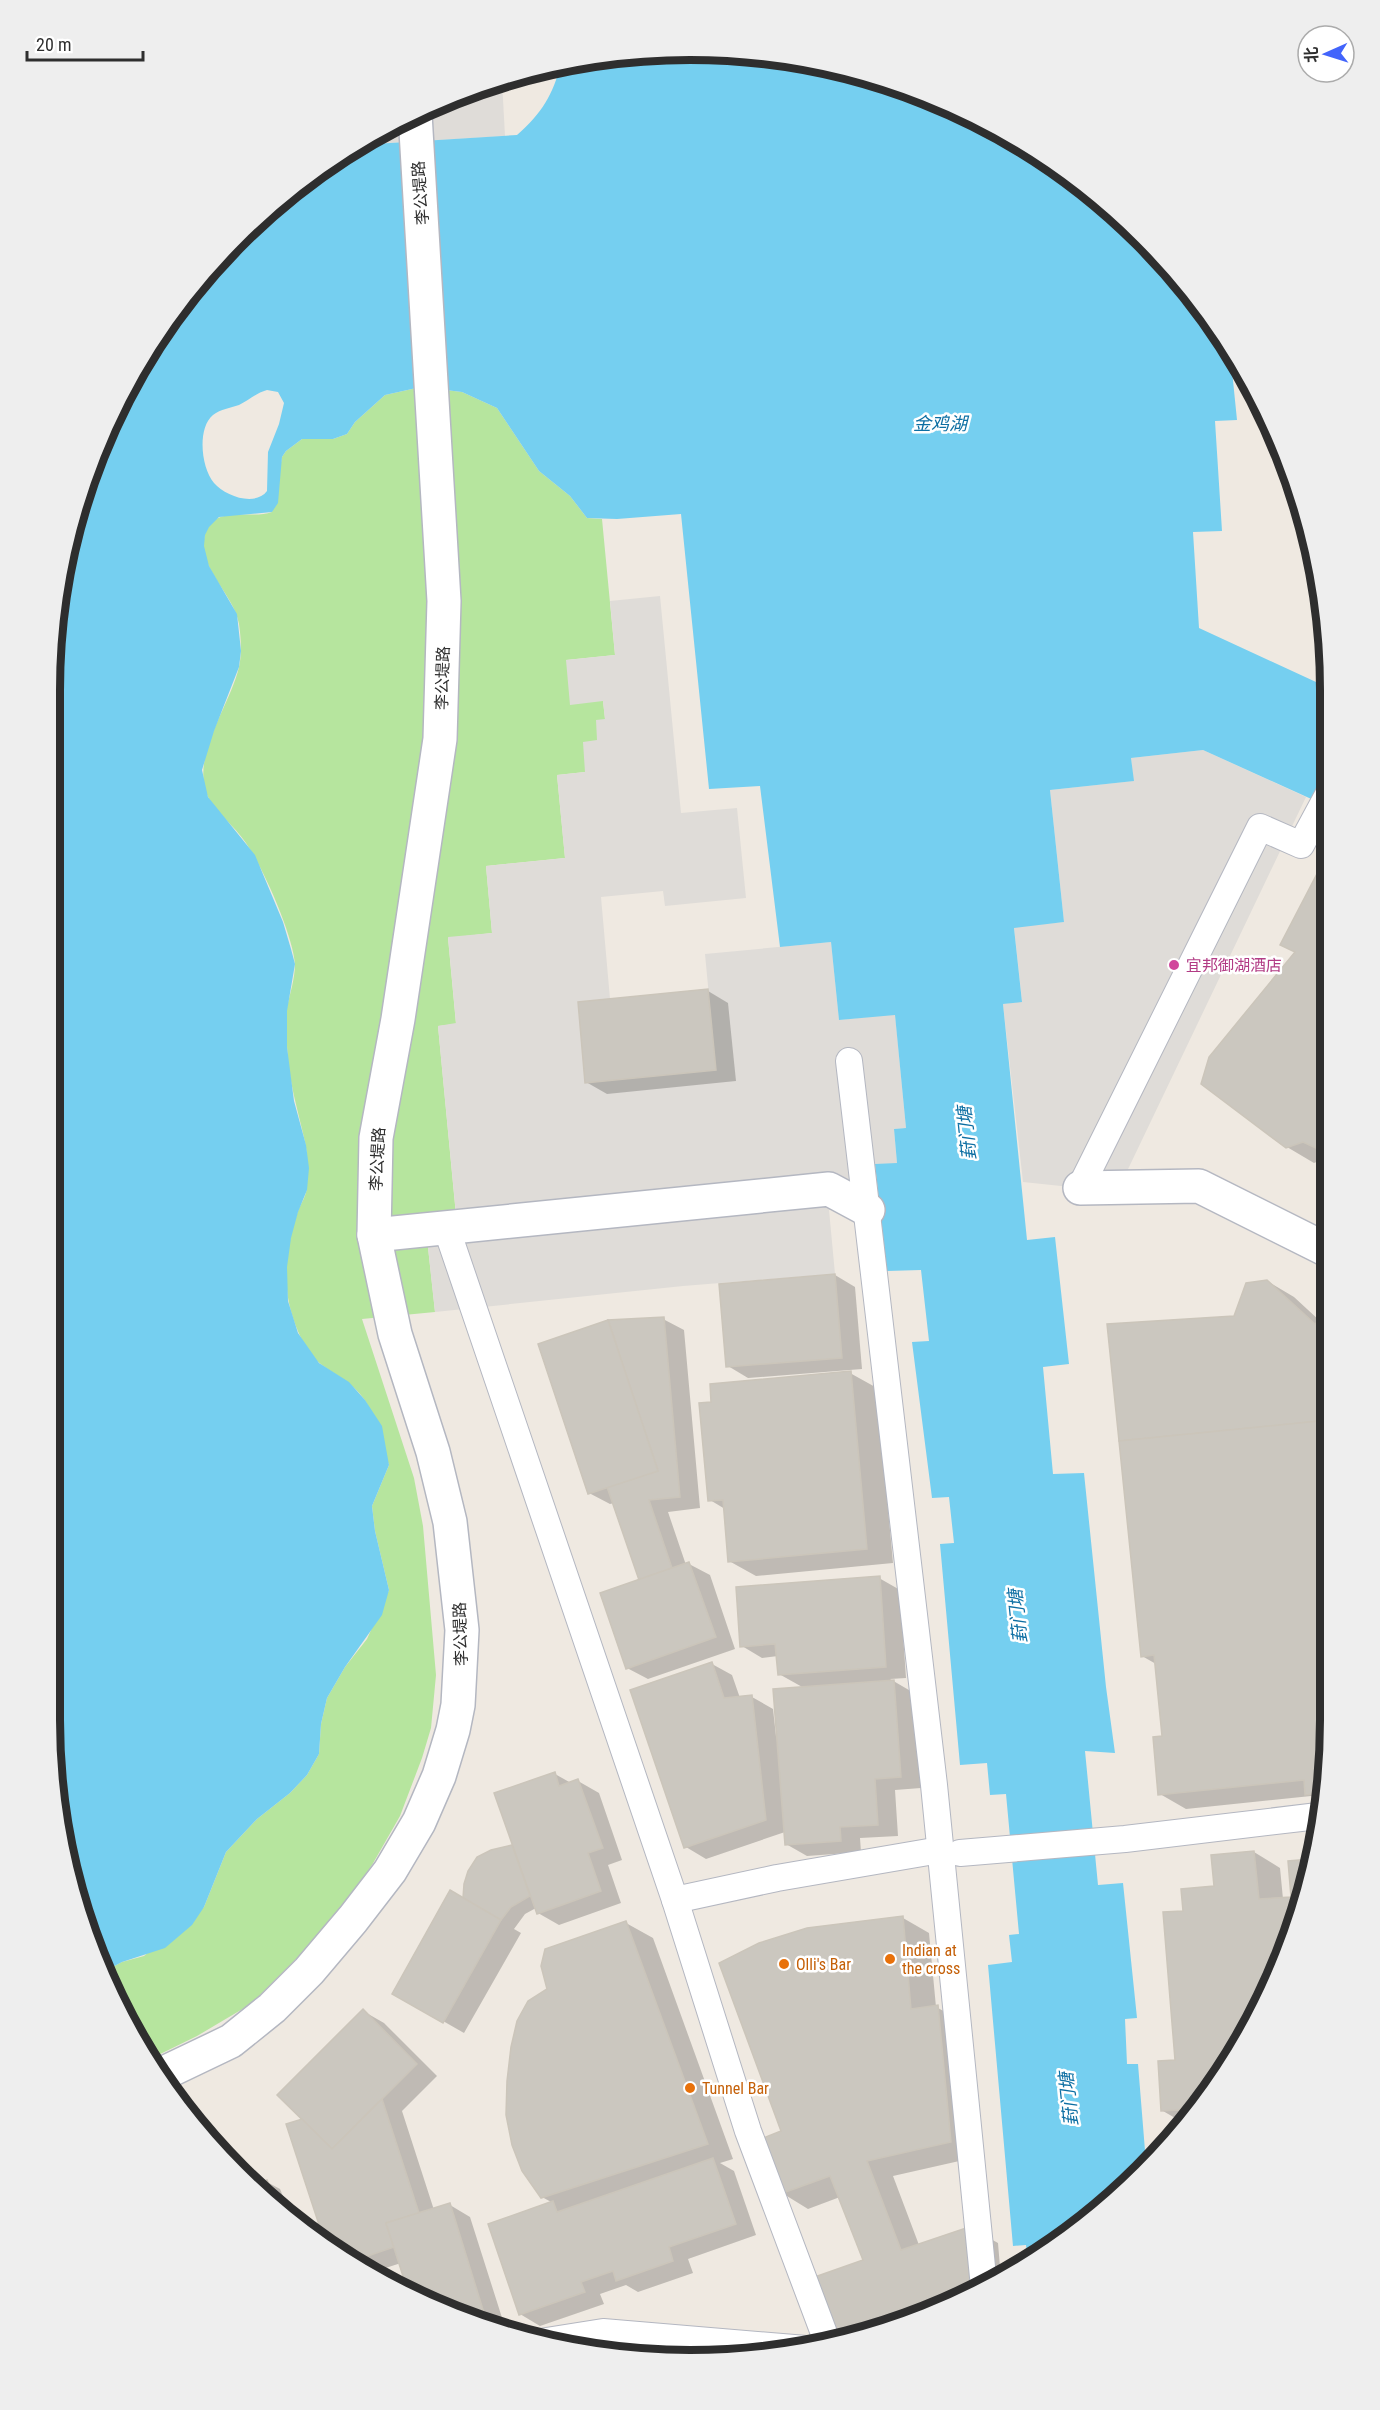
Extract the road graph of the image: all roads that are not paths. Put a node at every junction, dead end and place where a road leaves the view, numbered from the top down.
1 (416, 123) edge
2 (1320, 810) edge
3 (849, 1061) dead end
4 (1080, 1188) joint
5 (868, 1210) junction
6 (446, 1227) junction
7 (374, 1235) junction
8 (1320, 1246) edge
9 (1312, 1817) edge
10 (950, 1851) junction
11 (675, 1900) junction
12 (167, 2072) edge
13 (983, 2278) edge
14 (825, 2335) edge
15 (566, 2338) edge
16 (766, 2346) edge

1 - 7 street, 李公堤路
2 - 4 street
3 - 5 street
4 - 8 street
5 - 6 street
5 - 10 street
6 - 7 street
6 - 11 street
7 - 12 street, 李公堤路
9 - 10 street
10 - 11 street
10 - 13 street
11 - 14 street
15 - 16 street

